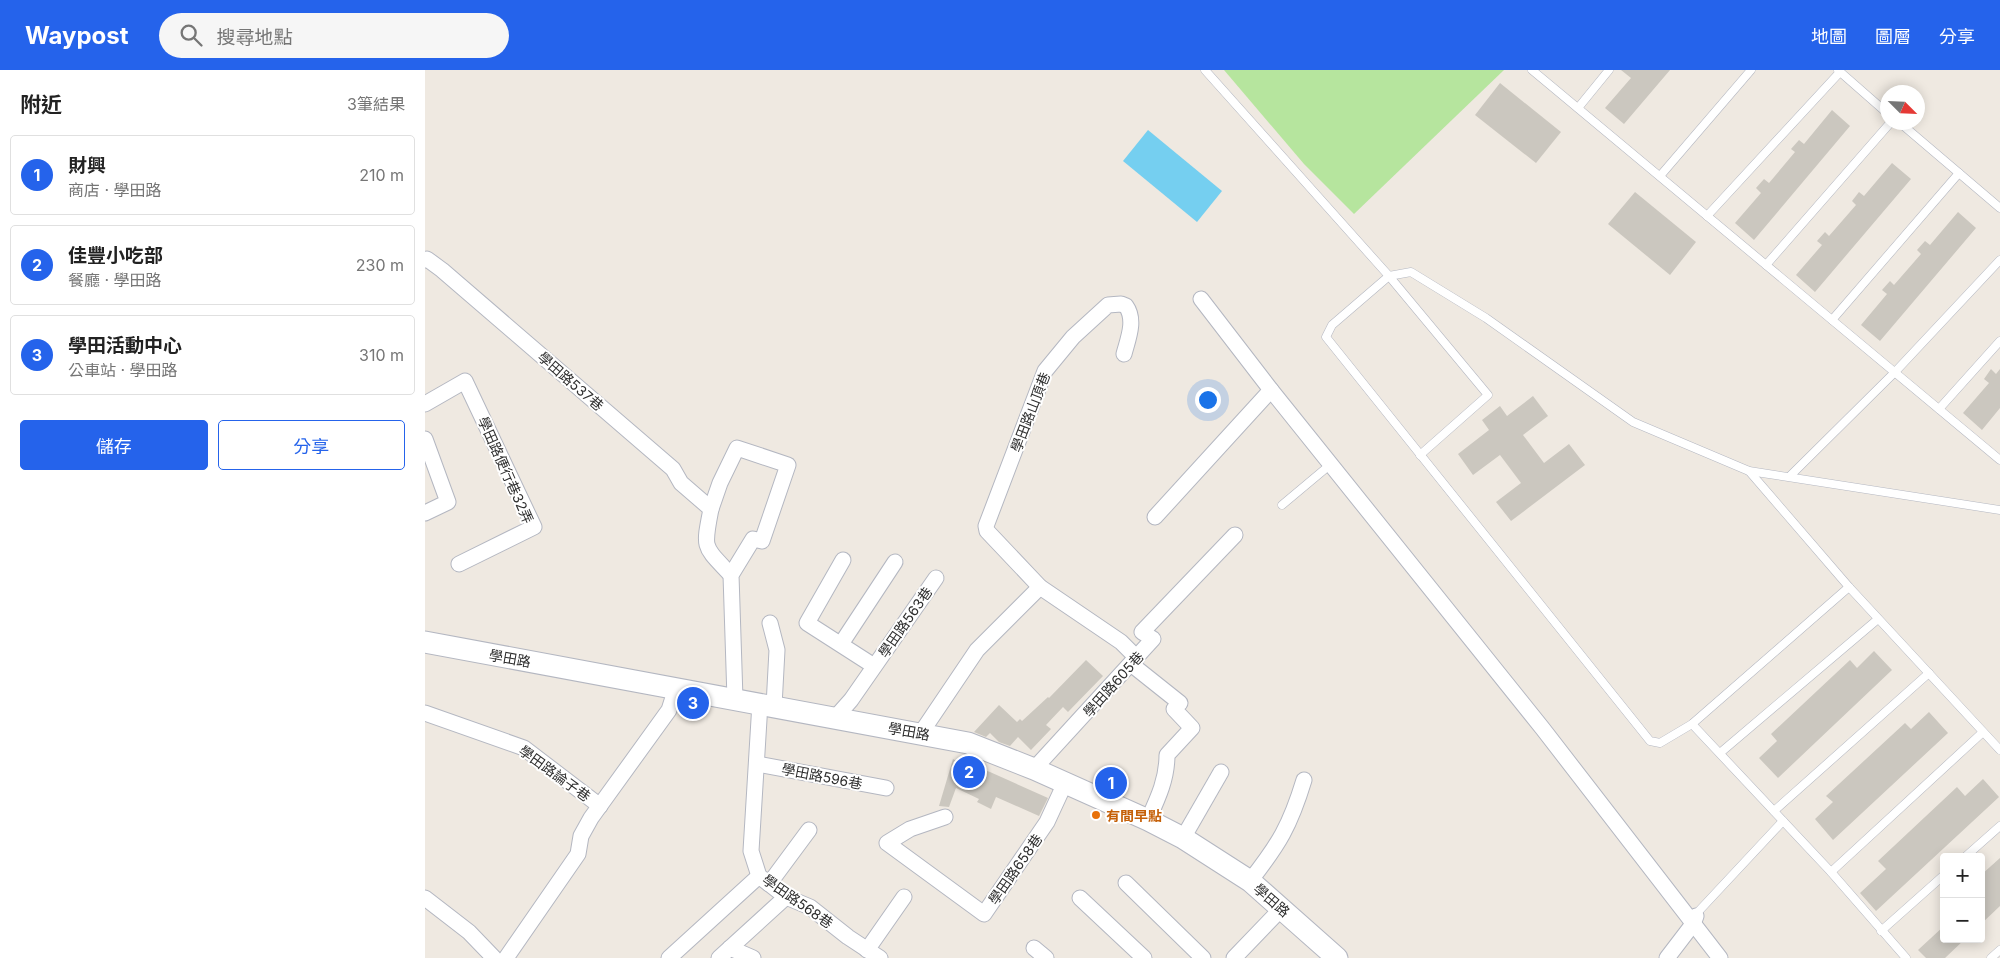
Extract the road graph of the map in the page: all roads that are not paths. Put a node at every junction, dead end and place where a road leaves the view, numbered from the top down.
1 (1205, 70) edge
2 (1532, 70) edge
3 (1609, 70) edge
4 (1751, 70) edge
5 (1839, 71) edge
6 (1880, 107) edge
7 (1578, 108) junction
8 (1884, 130) edge
9 (1908, 130) edge
10 (1959, 173) junction
11 (1660, 176) junction
12 (2000, 208) edge
13 (1707, 216) junction
14 (426, 260) edge
15 (2000, 260) edge
16 (1766, 265) junction
17 (1389, 276) junction
18 (1201, 299) dead end
19 (1832, 320) junction
20 (2000, 340) edge
21 (1124, 354) dead end
22 (1895, 372) junction
23 (1271, 390) junction
24 (425, 404) edge
25 (1939, 409) junction
26 (425, 439) edge
27 (1420, 455) junction
28 (2000, 459) edge
29 (1331, 464) junction
30 (1749, 471) junction
31 (1790, 476) junction
32 (1282, 505) dead end
33 (711, 509) junction
34 (2000, 510) edge
35 (425, 513) edge
36 (1155, 517) dead end
37 (1235, 535) dead end
38 (843, 560) dead end
39 (895, 562) dead end
40 (459, 564) dead end
41 (731, 575) junction
42 (936, 578) dead end
43 (1040, 586) junction
44 (1849, 587) junction
45 (1878, 619) junction
46 (770, 623) dead end
47 (425, 642) edge
48 (841, 644) junction
49 (1134, 661) junction
50 (874, 666) junction
51 (1929, 674) junction
52 (676, 688) junction
53 (735, 699) junction
54 (767, 704) junction
55 (425, 713) edge
56 (835, 718) junction
57 (1692, 724) junction
58 (1983, 732) junction
59 (921, 733) junction
60 (2000, 750) edge
61 (1720, 753) junction
62 (757, 764) junction
63 (1034, 769) junction
64 (1221, 772) dead end
65 (1304, 780) dead end
66 (1065, 783) junction
67 (886, 788) dead end
68 (600, 806) junction
69 (1775, 811) junction
70 (945, 816) dead end
71 (1148, 820) junction
72 (1783, 821) junction
73 (2000, 826) edge
74 (809, 830) dead end
75 (1183, 838) junction
76 (1970, 853) edge
77 (1831, 872) junction
78 (1940, 879) edge
79 (764, 880) junction
80 (1250, 881) junction
81 (1126, 883) dead end
82 (786, 897) junction
83 (904, 897) dead end
84 (425, 898) edge
85 (1080, 898) dead end
86 (1282, 908) junction
87 (1695, 918) junction
88 (1881, 931) junction
89 (1034, 948) dead end
90 (867, 950) junction
91 (2000, 950) edge
92 (724, 953) edge
93 (495, 958) edge
94 (506, 958) edge
95 (669, 958) edge
96 (753, 958) edge
97 (880, 958) edge
98 (1046, 958) edge
99 (1144, 958) edge
100 (1203, 958) edge
101 (1234, 958) edge
102 (1337, 958) edge
103 (1667, 958) edge
104 (1720, 958) edge
105 (1905, 958) edge
106 (1991, 958) edge

1 - 17 lane
2 - 7 lane
3 - 7 lane
4 - 11 lane
5 - 6 lane
5 - 13 lane
7 - 11 lane
8 - 16 lane
9 - 10 lane
10 - 12 lane
10 - 19 lane
11 - 13 lane
13 - 16 lane
14 - 33 street, 學田路537巷
15 - 22 lane
16 - 19 lane
17 - 27 lane
17 - 27 lane
17 - 30 lane
18 - 23 street
19 - 22 lane
20 - 25 lane
21 - 43 street, 學田路山頂巷
22 - 25 lane
22 - 31 lane
23 - 29 street
23 - 36 street
24 - 40 street, 學田路便行巷32弄
25 - 28 lane
26 - 35 street
27 - 57 lane
29 - 32 lane
29 - 87 street
30 - 31 lane
30 - 44 lane
31 - 34 lane
33 - 41 street
33 - 41 street
37 - 49 street, 學田路605巷
38 - 48 street, 學田路563巷
39 - 48 street
41 - 53 street
42 - 50 street, 學田路563巷
43 - 49 street, 學田路山頂巷
43 - 59 street
44 - 45 lane
44 - 57 lane
45 - 51 lane
45 - 61 lane
46 - 54 street, 學田路568巷
47 - 52 main road, 學田路
48 - 50 street, 學田路563巷
49 - 63 street, 學田路605巷
49 - 71 street, 學田路山頂巷
50 - 56 street, 學田路563巷
51 - 58 lane
51 - 69 lane
52 - 53 main road, 學田路
52 - 68 street, 學田路論子巷
53 - 54 main road, 學田路
54 - 56 main road, 學田路
54 - 62 street, 學田路568巷
55 - 68 street, 學田路論子巷
56 - 59 main road, 學田路
57 - 61 lane
58 - 60 lane
58 - 77 lane
59 - 63 main road, 學田路
61 - 69 lane
62 - 67 street, 學田路596巷
62 - 79 street, 學田路568巷
63 - 66 main road, 學田路
64 - 75 street
65 - 80 street
66 - 70 street, 學田路658巷
66 - 71 main road, 學田路
68 - 94 street, 學田路論子巷
69 - 72 lane
71 - 75 main road, 學田路
72 - 77 lane
72 - 87 lane
73 - 76 lane
74 - 79 street
75 - 80 main road, 學田路
77 - 88 lane
78 - 88 lane
79 - 82 street, 學田路568巷
79 - 95 street
80 - 86 main road, 學田路
81 - 100 street
82 - 90 street, 學田路568巷
82 - 92 street
83 - 90 street
84 - 93 street
85 - 99 street
86 - 101 street
86 - 102 main road, 學田路
87 - 103 street
87 - 104 street
88 - 105 lane
89 - 98 street
90 - 97 street, 學田路568巷
91 - 106 lane
92 - 96 street

